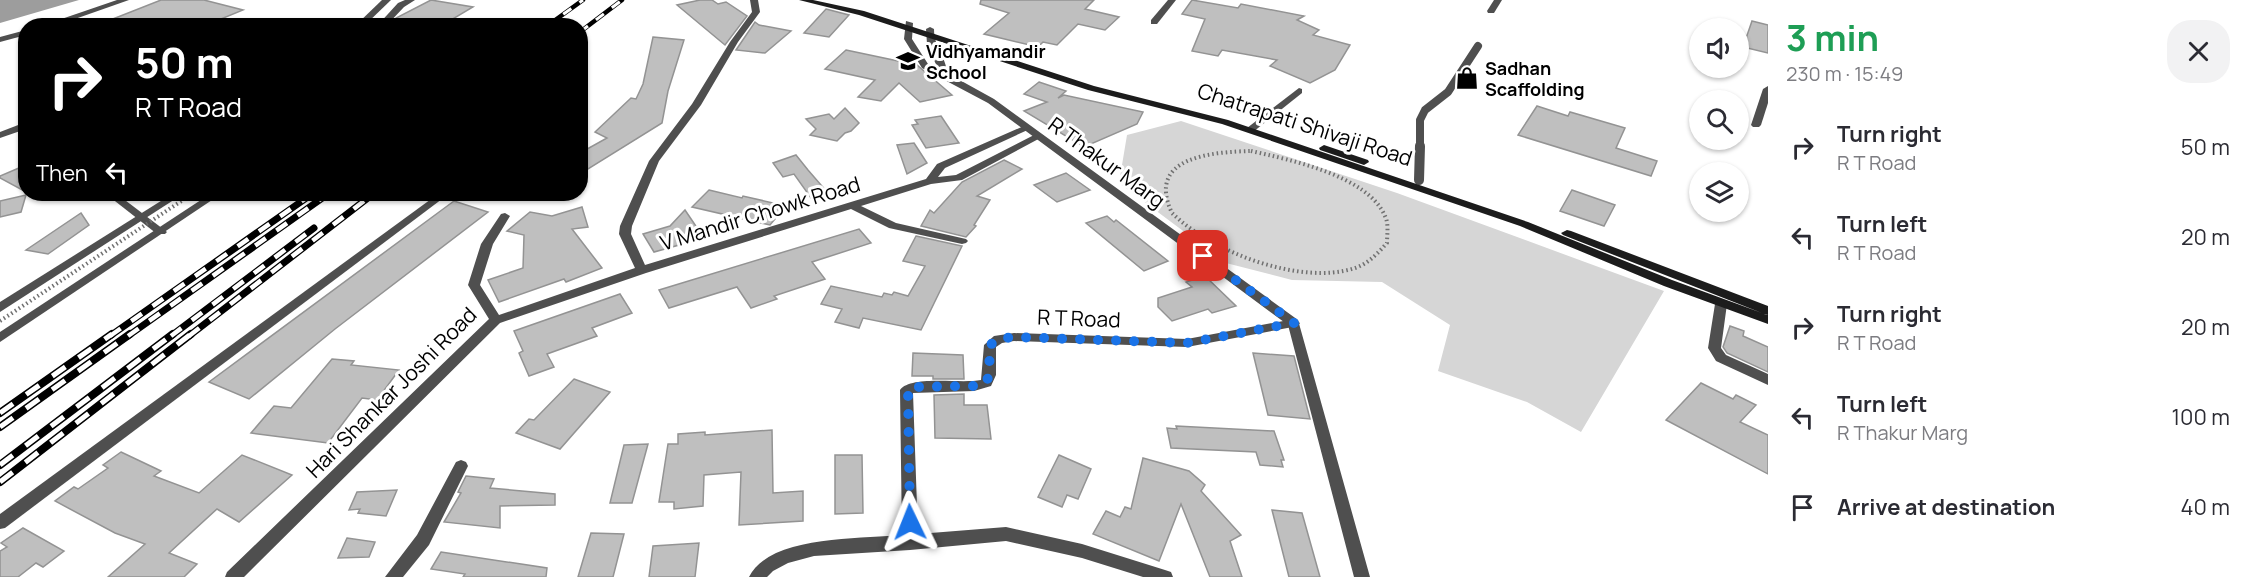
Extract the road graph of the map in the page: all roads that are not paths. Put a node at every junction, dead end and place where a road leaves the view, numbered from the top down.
1 (125, 0) edge
2 (387, 0) edge
3 (411, 0) edge
4 (754, 0) edge
5 (803, 0) edge
6 (822, 0) edge
7 (1172, 0) edge
8 (1498, 0) edge
9 (1491, 11) dead end
10 (70, 18) edge
11 (368, 18) edge
12 (389, 18) edge
13 (1154, 22) dead end
14 (908, 26) junction
15 (930, 32) junction
16 (18, 34) edge
17 (0, 40) edge
18 (1478, 46) dead end
19 (942, 74) junction
20 (1768, 89) edge
21 (1299, 90) dead end
22 (1756, 125) dead end
23 (18, 128) edge
24 (1027, 128) junction
25 (1253, 128) junction
26 (0, 135) edge
27 (1039, 136) junction
28 (1419, 180) junction
29 (930, 181) junction
30 (1466, 200) junction
31 (120, 201) edge
32 (166, 201) edge
33 (206, 201) edge
34 (433, 201) edge
35 (851, 205) junction
36 (505, 216) dead end
37 (141, 218) junction
38 (1526, 221) junction
39 (162, 232) junction
40 (962, 242) dead end
41 (642, 270) junction
42 (1721, 304) junction
43 (0, 308) edge
44 (1768, 311) edge
45 (496, 320) junction
46 (1768, 320) edge
47 (1294, 323) junction
48 (0, 338) edge
49 (1768, 380) edge
50 (461, 466) dead end
51 (0, 523) edge
52 (910, 543) junction
53 (233, 577) edge
54 (393, 577) edge
55 (757, 577) edge
56 (1165, 577) edge
57 (1362, 577) edge

1 - 10 street
2 - 11 street
3 - 12 street
4 - 41 street
5 - 14 main road
6 - 14 main road
7 - 13 street
8 - 9 street
14 - 15 main road
14 - 19 street, R Thakur Marg
15 - 19 street
15 - 25 main road
16 - 17 street
18 - 28 lane
19 - 24 street, R Thakur Marg
20 - 22 street
21 - 25 street
23 - 26 street
24 - 27 street, R Thakur Marg
24 - 29 street, V Mandir Chowk Road
25 - 28 main road, Chatrapati Shivaji Road
25 - 30 main road
27 - 29 street
27 - 47 street, R Thakur Marg
28 - 30 main road, Chatrapati Shivaji Road
29 - 35 street, V Mandir Chowk Road
30 - 38 main road
31 - 37 street
32 - 37 street
33 - 39 street
34 - 51 street
35 - 40 street
35 - 41 street, V Mandir Chowk Road
36 - 45 street, Hari Shankar Joshi Road
37 - 39 street
37 - 43 street
38 - 42 main road
38 - 44 main road
39 - 48 street
41 - 45 street, V Mandir Chowk Road
42 - 46 main road
42 - 49 street
45 - 53 street, Hari Shankar Joshi Road
47 - 52 street, R T Road
47 - 57 street
50 - 54 street
52 - 55 street
52 - 56 street

